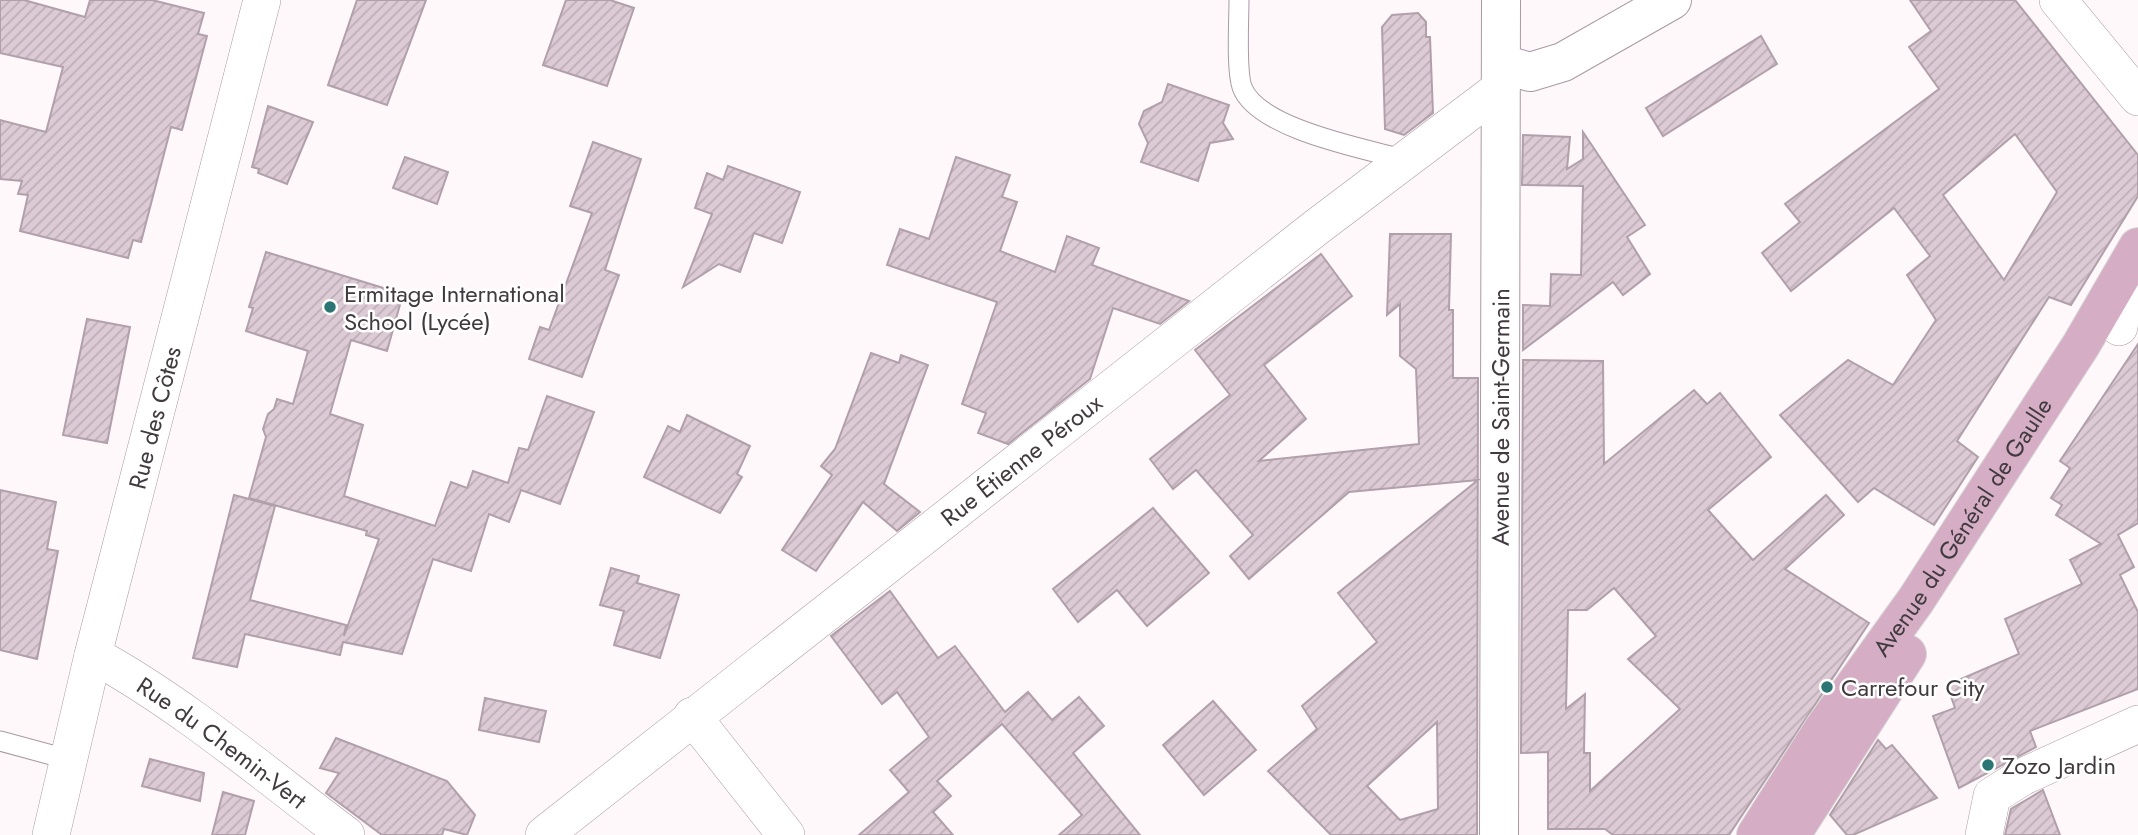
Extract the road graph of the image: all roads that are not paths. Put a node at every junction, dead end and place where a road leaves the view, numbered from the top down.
1 (262, 0) edge
2 (1239, 0) edge
3 (1501, 0) edge
4 (1672, 0) edge
5 (2057, 0) edge
6 (1501, 76) junction
7 (2138, 97) edge
8 (1406, 160) junction
9 (2138, 247) edge
10 (2138, 269) edge
11 (2128, 311) edge
12 (93, 655) junction
13 (692, 716) junction
14 (2138, 724) edge
15 (0, 741) edge
16 (70, 760) junction
17 (1796, 771) junction
18 (51, 835) edge
19 (346, 835) edge
20 (544, 835) edge
21 (786, 835) edge
22 (1499, 835) edge
23 (1756, 835) edge
24 (1771, 835) edge
25 (1791, 835) edge
26 (1984, 835) edge

1 - 12 street, Rue des Côtes
2 - 8 lane
3 - 6 main road, Avenue de Saint-Germain
4 - 6 main road
5 - 7 street
6 - 8 street, Rue Étienne Péroux
6 - 22 main road, Avenue de Saint-Germain
8 - 13 street, Rue Étienne Péroux
9 - 17 main road, Avenue du Général de Gaulle
10 - 11 street
11 - 25 main road, Avenue du Général de Gaulle
12 - 16 street, Rue des Côtes
12 - 19 street, Rue du Chemin-Vert
13 - 20 street, Rue Étienne Péroux
13 - 21 street
14 - 26 street
15 - 16 lane
16 - 18 street, Rue des Côtes
17 - 23 main road, Avenue du Général de Gaulle
17 - 24 street

